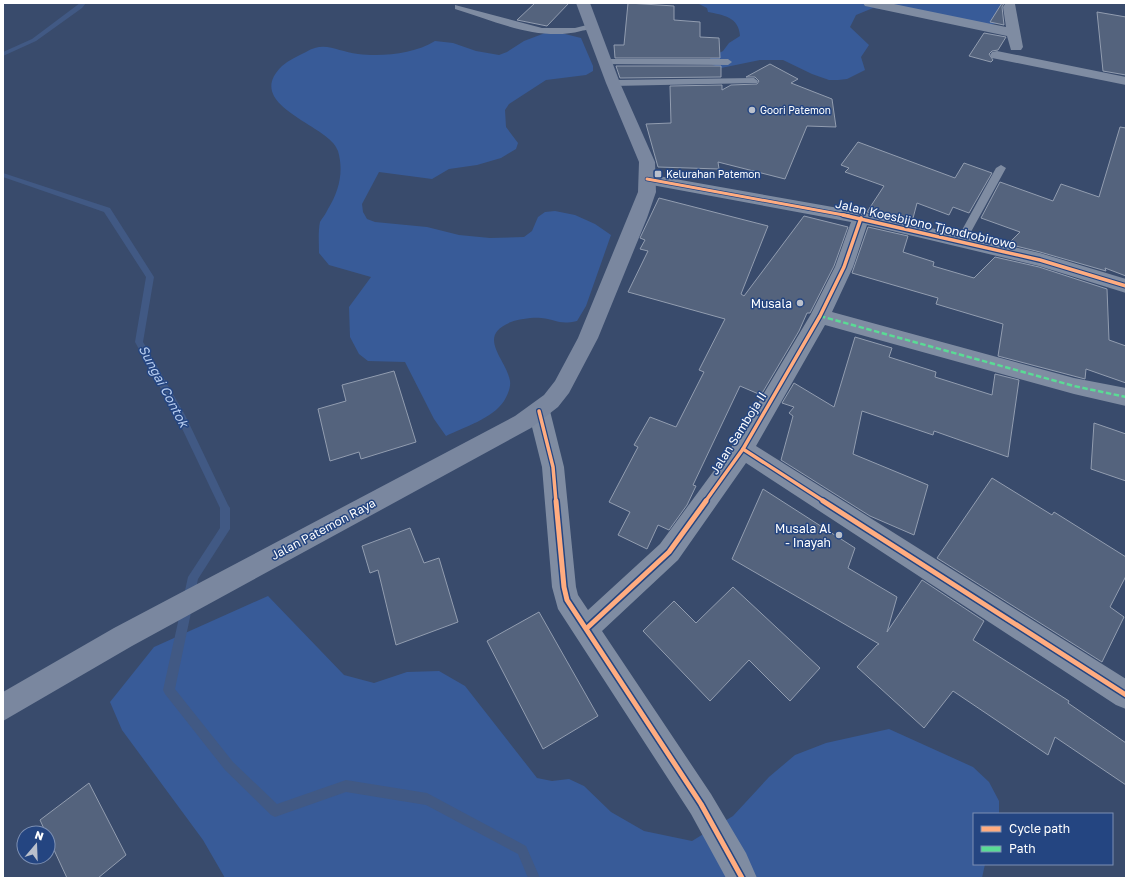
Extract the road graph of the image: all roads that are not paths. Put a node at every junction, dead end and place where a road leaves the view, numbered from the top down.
1 (583, 3) edge
2 (870, 3) edge
3 (458, 7) dead end
4 (1010, 7) dead end
5 (591, 26) junction
6 (1014, 33) junction
7 (997, 55) dead end
8 (1018, 59) junction
9 (605, 62) junction
10 (728, 62) dead end
11 (754, 81) dead end
12 (1126, 81) edge
13 (613, 83) junction
14 (1001, 168) dead end
15 (647, 179) junction
16 (861, 218) junction
17 (961, 241) junction
18 (1126, 286) edge
19 (820, 316) junction
20 (1126, 397) edge
21 (531, 416) junction
22 (743, 449) junction
23 (587, 628) junction
24 (1126, 695) edge
25 (4, 705) edge
26 (742, 878) edge

1 - 5 main road, Jalan Patemon Raya
2 - 6 street
3 - 5 lane
4 - 6 street
5 - 9 main road, Jalan Patemon Raya
6 - 8 street
7 - 8 street
8 - 12 street
9 - 10 lane
9 - 13 main road, Jalan Patemon Raya
11 - 13 lane
13 - 15 main road, Jalan Patemon Raya
14 - 17 lane
15 - 16 street, Jalan Koesbijono Tjondrobirowo
15 - 21 main road, Jalan Patemon Raya
16 - 17 street, Jalan Koesbijono Tjondrobirowo
16 - 19 street, Jalan Samboja II
17 - 18 street, Jalan Koesbijono Tjondrobirowo
19 - 20 street
19 - 22 street, Jalan Samboja II
21 - 23 street
21 - 25 main road, Jalan Patemon Raya
22 - 23 street, Jalan Samboja II
22 - 24 street
23 - 26 street

